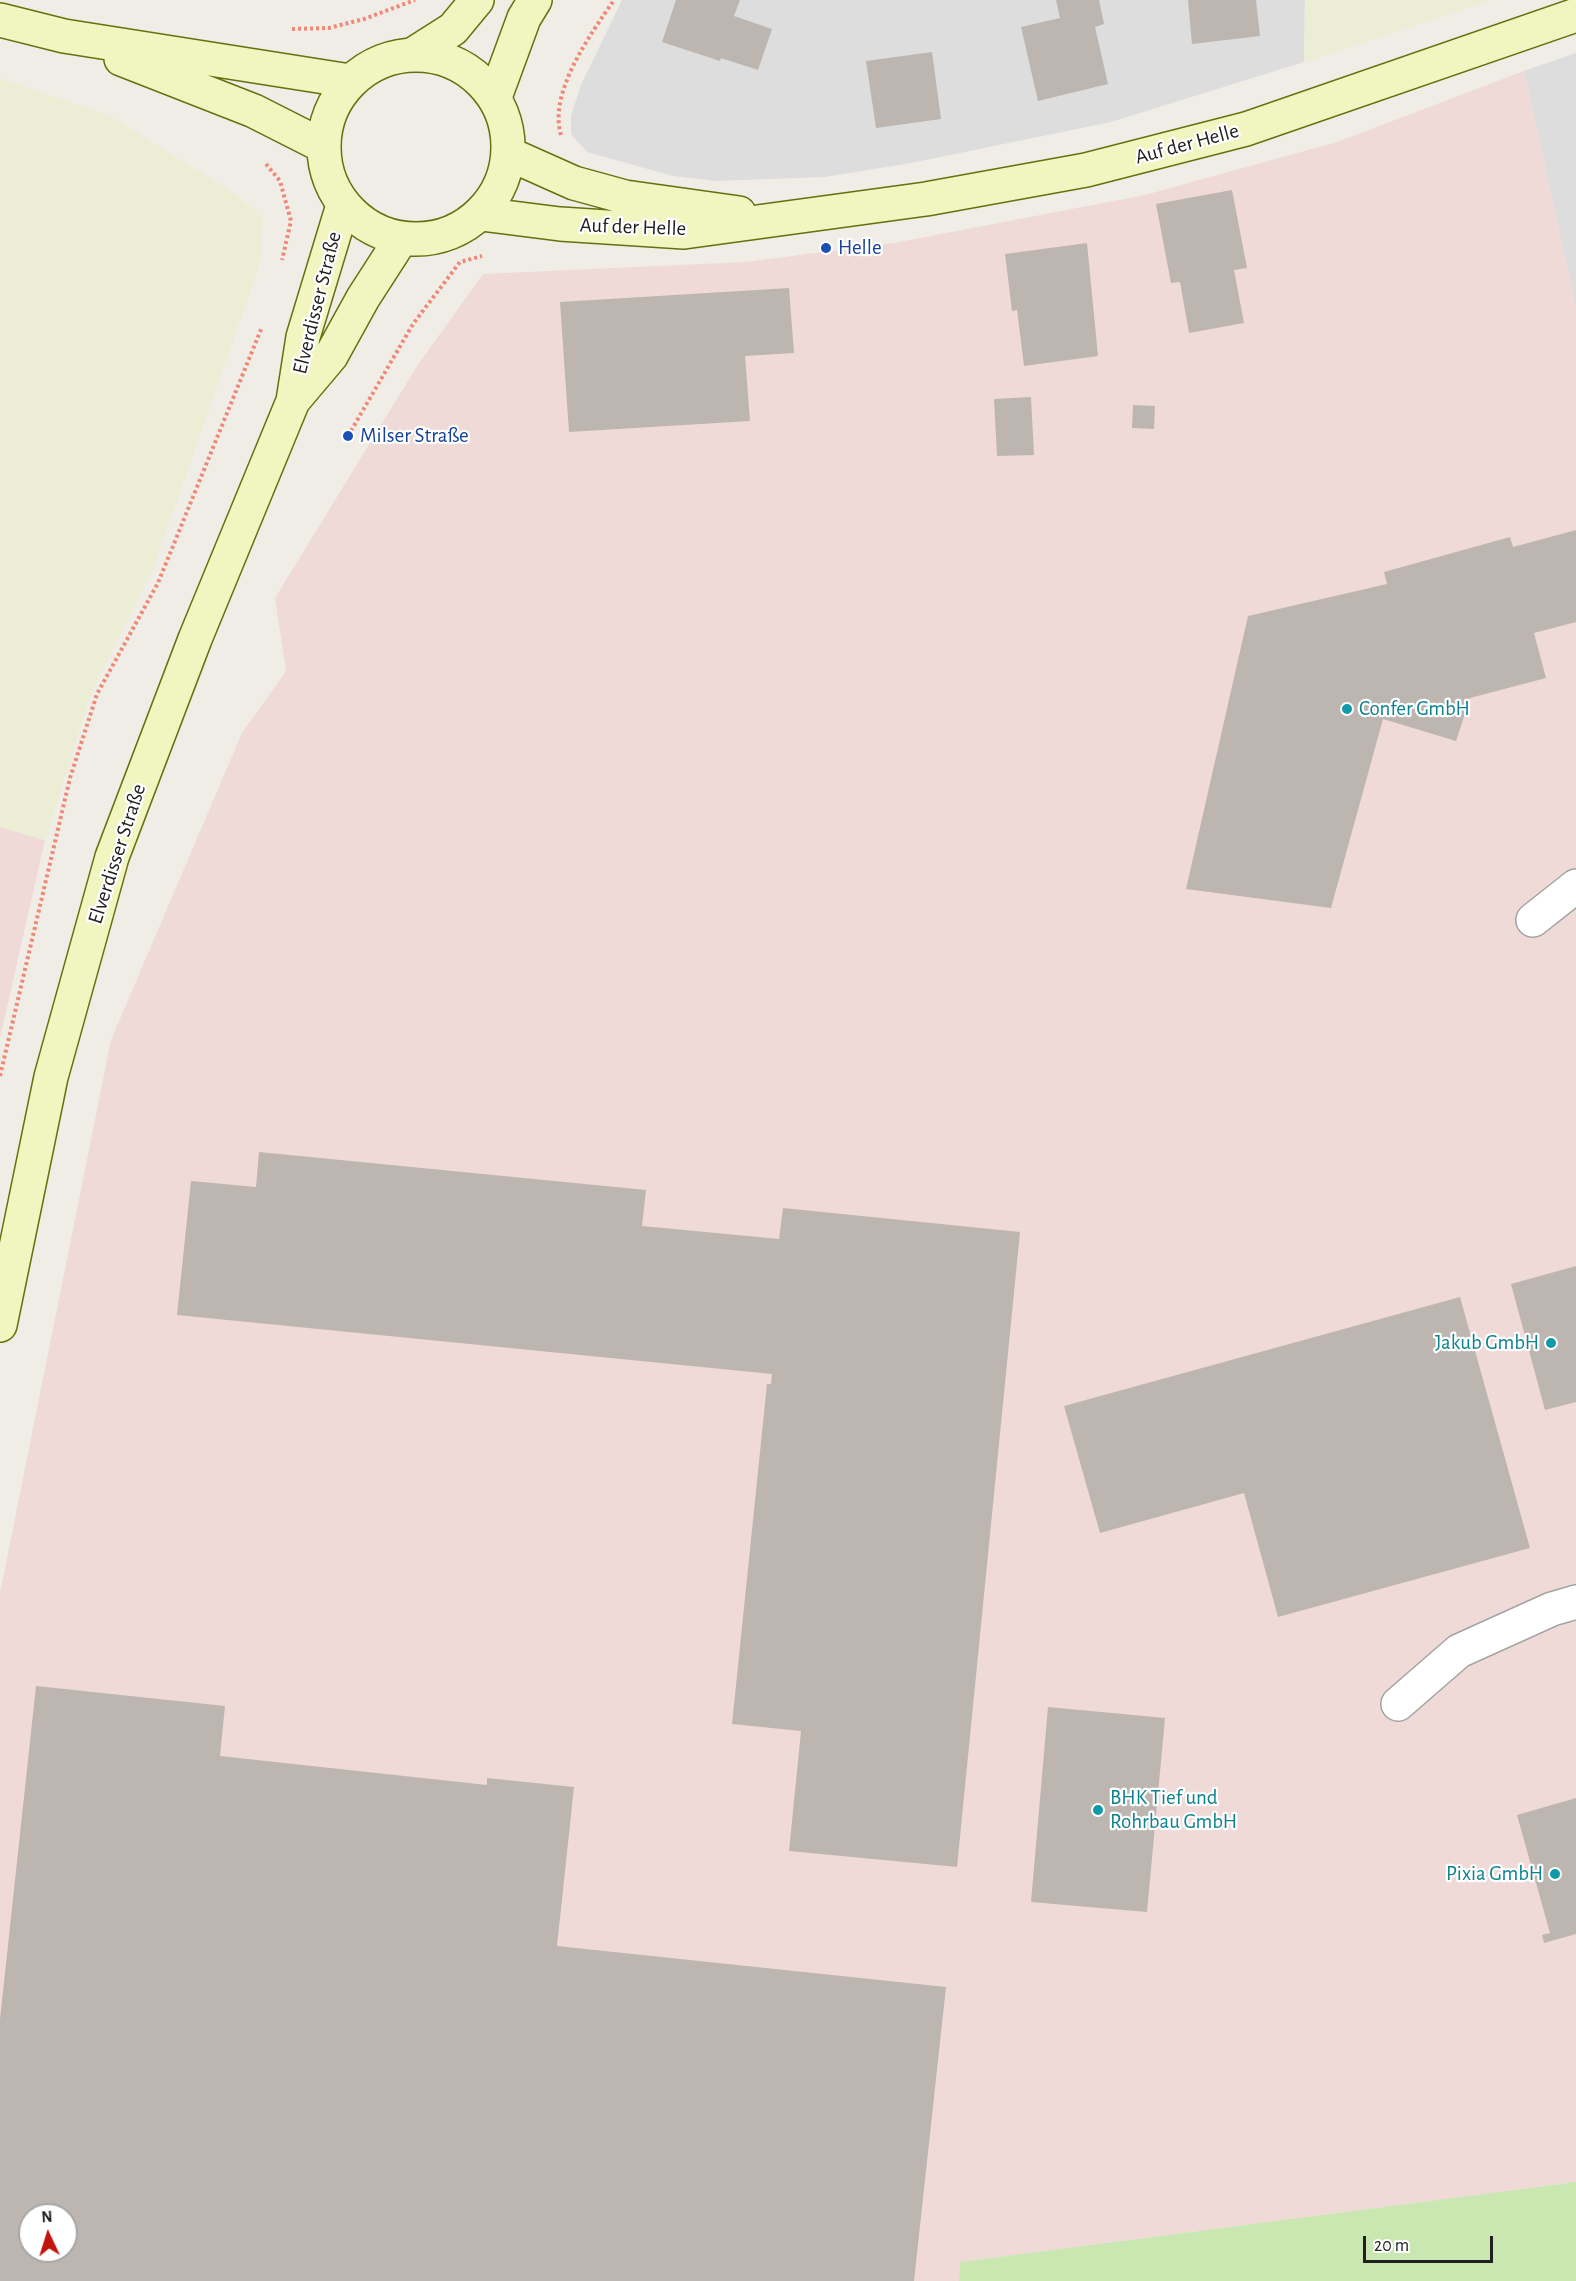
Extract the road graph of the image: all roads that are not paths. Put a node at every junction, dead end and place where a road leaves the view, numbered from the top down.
1 (477, 0) edge
2 (535, 0) edge
3 (1576, 15) edge
4 (0, 20) edge
5 (64, 36) junction
6 (412, 55) junction
7 (350, 81) junction
8 (495, 97) junction
9 (323, 146) junction
10 (509, 154) junction
11 (343, 205) junction
12 (481, 214) junction
13 (785, 219) junction
14 (401, 239) junction
15 (293, 401) junction
16 (1576, 886) edge
17 (1533, 920) dead end
18 (0, 1324) edge
19 (1576, 1602) edge
20 (1398, 1704) dead end

1 - 6 main road
2 - 8 main road
3 - 13 main road, Auf der Helle
4 - 5 main road
5 - 7 main road
5 - 9 main road
6 - 7 main road
6 - 8 main road
7 - 9 main road
8 - 10 main road
9 - 11 main road
10 - 12 main road
10 - 13 main road, Auf der Helle
11 - 14 main road
11 - 15 main road, Elverdisser Straße
12 - 13 main road, Auf der Helle
12 - 14 main road
14 - 15 main road, Elverdisser Straße
15 - 18 main road, Elverdisser Straße
16 - 17 street
19 - 20 street

